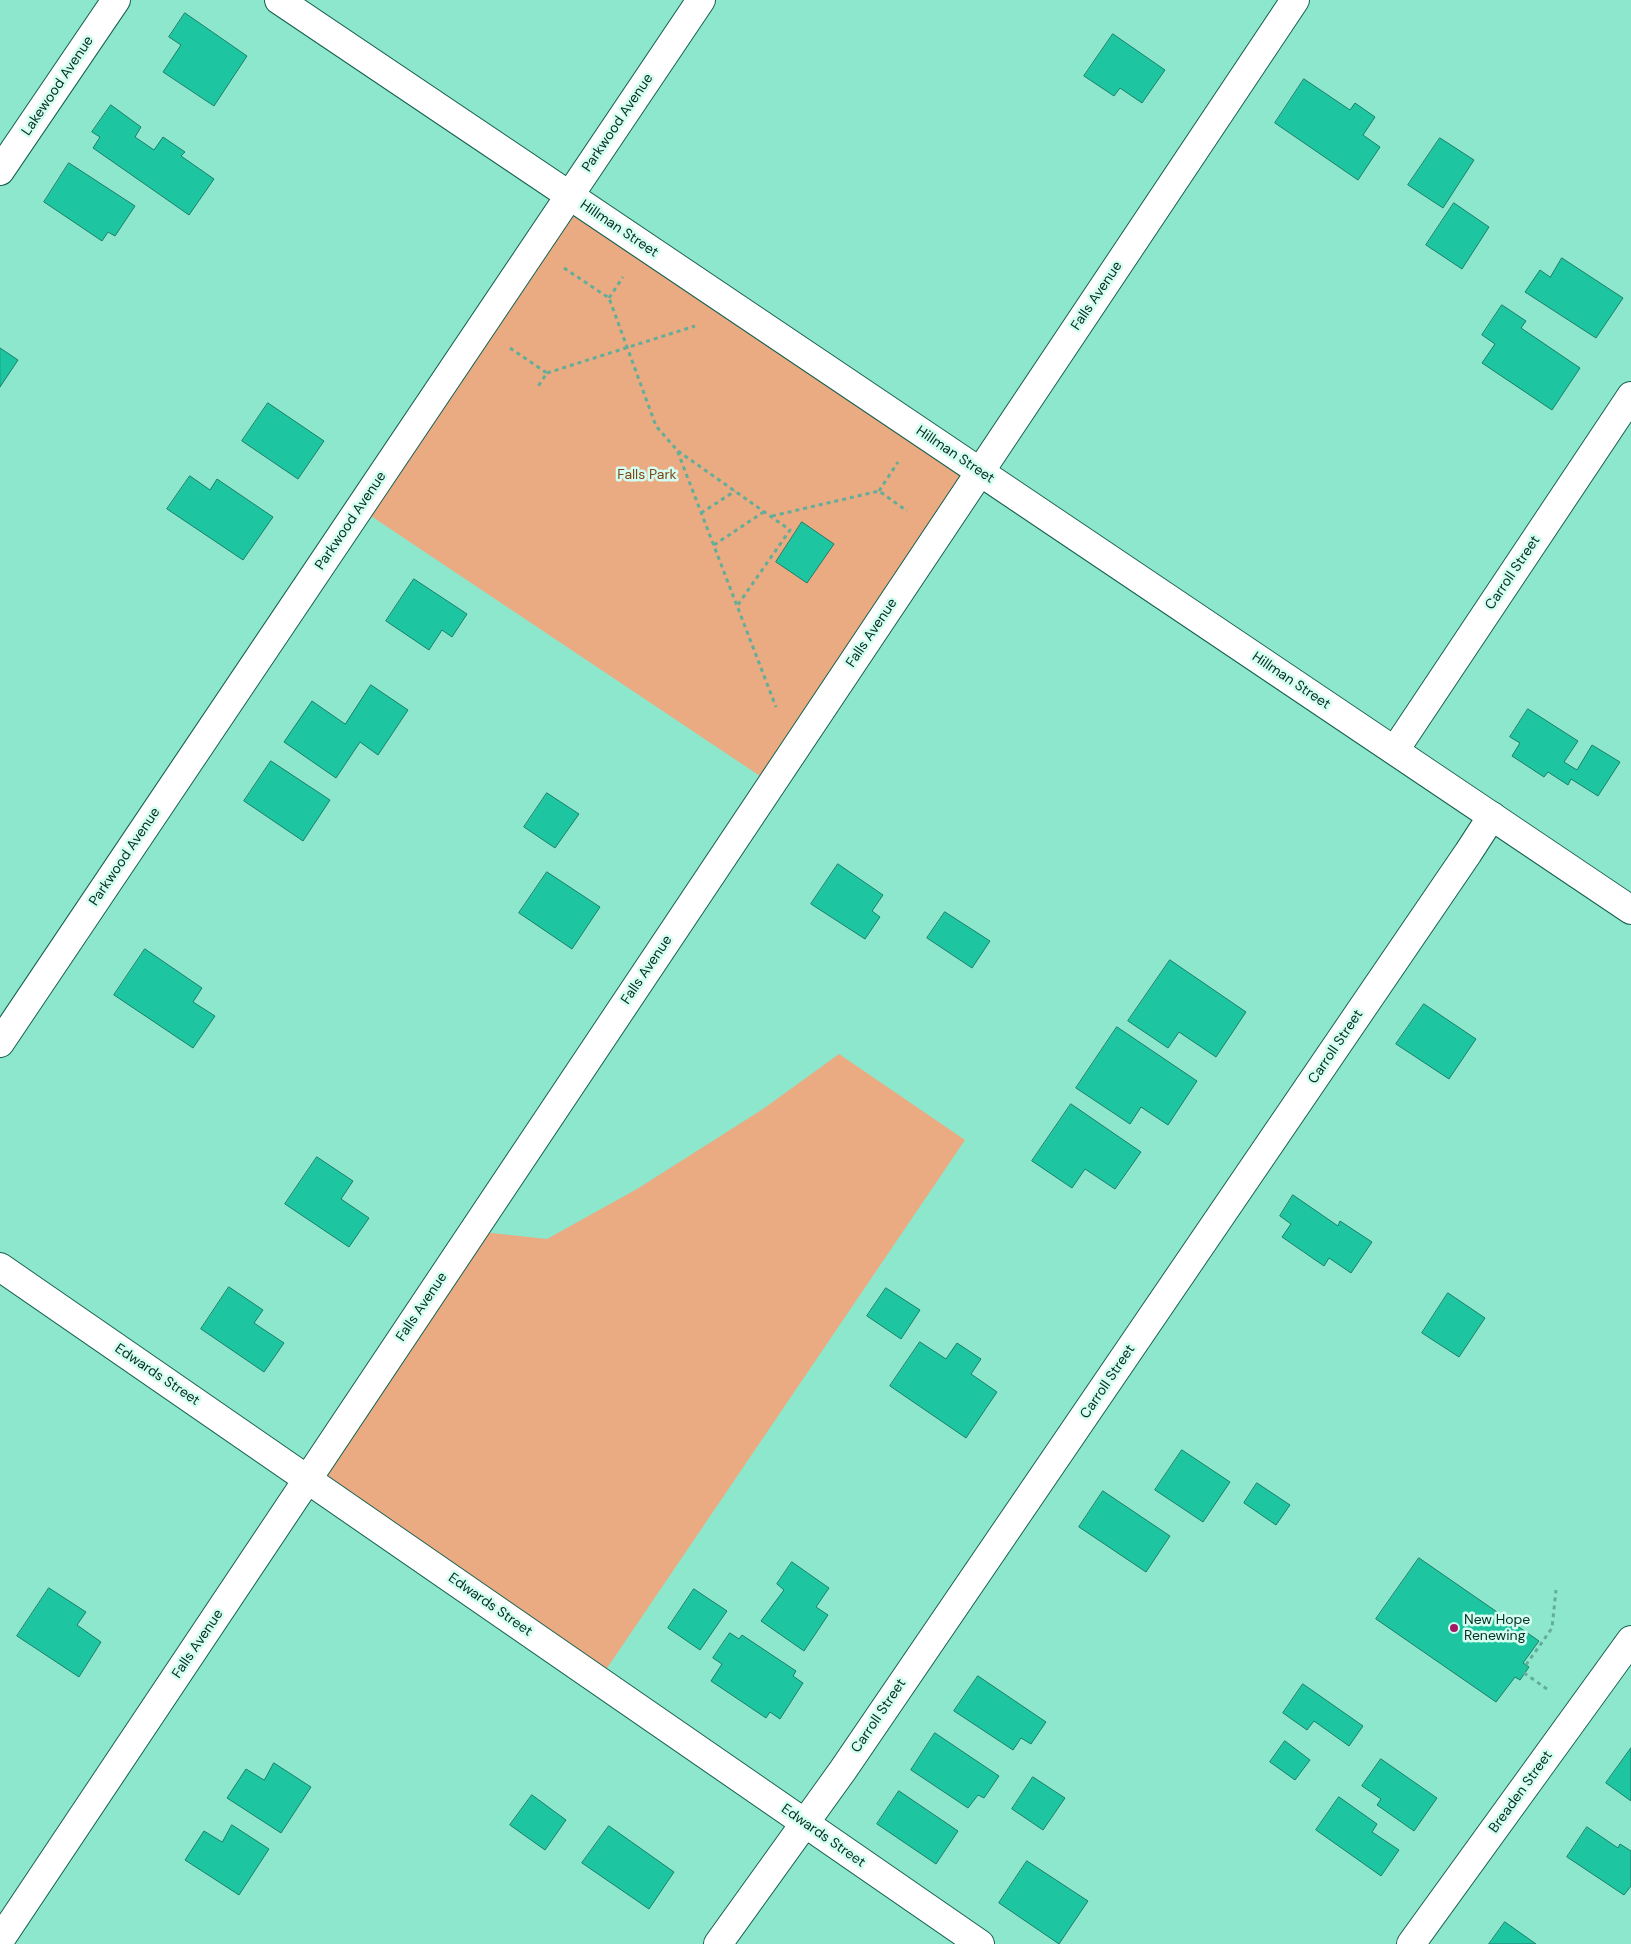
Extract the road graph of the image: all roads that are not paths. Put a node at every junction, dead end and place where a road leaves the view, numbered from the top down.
1 (116, 0) edge
2 (279, 0) edge
3 (701, 0) edge
4 (1295, 0) edge
5 (0, 171) edge
6 (570, 195) junction
7 (1631, 396) edge
8 (980, 472) junction
9 (1395, 750) junction
10 (1492, 816) junction
11 (1631, 910) edge
12 (0, 1043) edge
13 (0, 1267) edge
14 (308, 1479) junction
15 (1631, 1640) edge
16 (804, 1822) junction
17 (0, 1940) edge
18 (718, 1944) edge
19 (980, 1944) edge
20 (1411, 1944) edge

1 - 5 street, Lakewood Avenue
2 - 6 street, Hillman Street
3 - 6 street, Parkwood Avenue
4 - 8 street, Falls Avenue
6 - 8 street, Hillman Street
6 - 12 street, Parkwood Avenue
7 - 9 street, Carroll Street
8 - 9 street, Hillman Street
8 - 14 street, Falls Avenue
9 - 10 street, Hillman Street
10 - 11 street, Hillman Street
10 - 16 street, Carroll Street
13 - 14 street, Edwards Street
14 - 16 street, Edwards Street
14 - 17 street, Falls Avenue
15 - 20 street, Breaden Street
16 - 18 street, Carroll Street
16 - 19 street, Edwards Street

